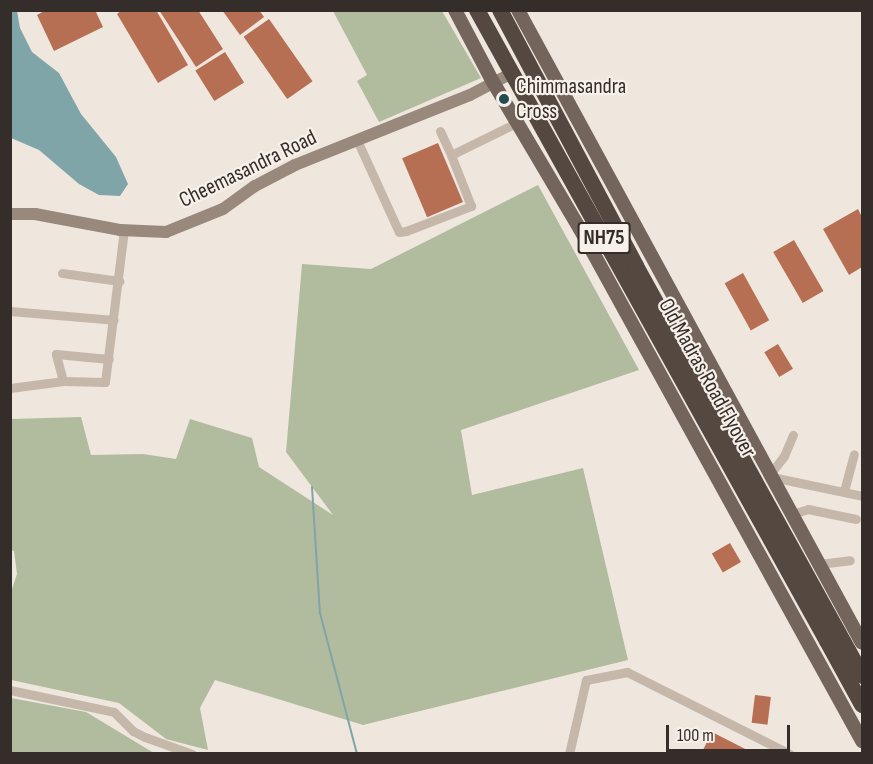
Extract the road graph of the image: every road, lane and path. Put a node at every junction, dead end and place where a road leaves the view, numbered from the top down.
1 (455, 10) edge
2 (477, 10) edge
3 (500, 10) edge
4 (518, 10) edge
5 (537, 63) junction
6 (512, 74) junction
7 (493, 82) junction
8 (518, 122) junction
9 (440, 131) dead end
10 (357, 140) junction
11 (451, 154) junction
12 (10, 214) edge
13 (124, 230) junction
14 (62, 273) dead end
15 (118, 280) junction
16 (10, 311) edge
17 (114, 320) junction
18 (109, 359) junction
19 (63, 381) junction
20 (10, 388) edge
21 (701, 399) junction
22 (793, 435) dead end
23 (854, 454) dead end
24 (771, 475) junction
25 (844, 491) junction
26 (862, 496) edge
27 (792, 514) junction
28 (856, 519) dead end
29 (849, 560) dead end
30 (819, 564) junction
31 (862, 642) edge
32 (862, 676) edge
33 (10, 690) edge
34 (862, 693) edge
35 (842, 704) junction
36 (862, 705) edge
37 (862, 741) edge
38 (162, 748) edge
39 (192, 753) edge
40 (569, 753) edge
41 (790, 753) edge

1 - 7 main road
2 - 6 highway, NH75
3 - 5 highway, NH75
4 - 5 main road
5 - 21 highway, Old Madras Road Flyover / NH75
5 - 24 main road
6 - 7 street, Cheemasandra Road
6 - 21 highway, Old Madras Road Flyover / NH75
7 - 8 main road
7 - 10 street, Cheemasandra Road
8 - 11 street
8 - 35 main road
9 - 11 street
10 - 11 street
10 - 13 street, Cheemasandra Road
12 - 13 street, Cheemasandra Road
13 - 15 street
14 - 15 street
15 - 17 street
16 - 17 street
17 - 18 street
18 - 19 street
18 - 19 street
19 - 20 street
21 - 32 highway, Old Madras Road Flyover / NH75
21 - 36 highway, Old Madras Road Flyover / NH75, bridge
22 - 24 street
23 - 25 street
24 - 25 street
24 - 27 main road
25 - 26 street
27 - 28 street
27 - 30 main road
29 - 30 street
30 - 31 main road
33 - 38 street
34 - 35 street
35 - 37 main road
38 - 39 street
40 - 41 street

